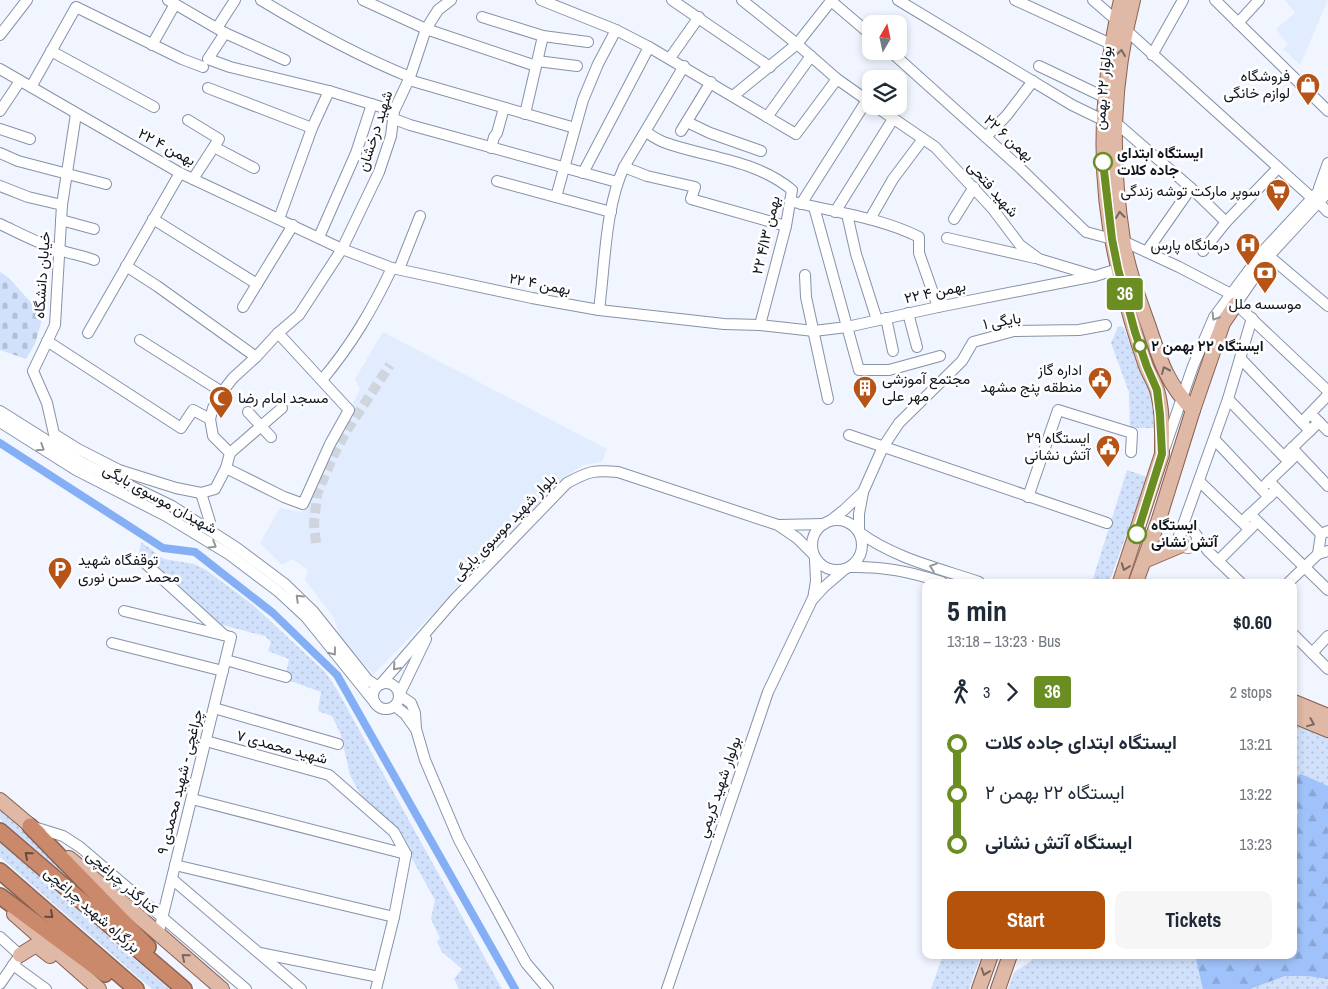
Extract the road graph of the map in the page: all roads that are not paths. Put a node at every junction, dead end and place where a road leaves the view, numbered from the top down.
1 (27, 0) edge
2 (235, 0) edge
3 (261, 0) edge
4 (363, 0) edge
5 (541, 0) edge
6 (672, 0) edge
7 (742, 0) edge
8 (898, 0) edge
9 (1015, 0) edge
10 (1093, 0) edge
11 (1121, 0) edge
12 (1133, 0) edge
13 (1183, 0) edge
14 (1216, 0) edge
15 (1259, 0) edge
16 (448, 1) edge
17 (830, 1) edge
18 (171, 2) edge
19 (913, 4) edge
20 (482, 17) dead end
21 (699, 17) junction
22 (1238, 23) junction
23 (1121, 25) junction
24 (862, 28) edge
25 (426, 29) junction
26 (221, 30) junction
27 (616, 30) junction
28 (0, 35) edge
29 (543, 36) junction
30 (588, 42) dead end
31 (152, 44) junction
32 (797, 44) junction
33 (1111, 44) junction
34 (649, 46) junction
35 (51, 51) junction
36 (1152, 55) junction
37 (811, 56) junction
38 (670, 58) junction
39 (285, 60) dead end
40 (900, 60) edge
41 (206, 63) junction
42 (536, 63) junction
43 (577, 66) dead end
44 (684, 66) junction
45 (1039, 66) dead end
46 (770, 67) junction
47 (0, 69) edge
48 (409, 79) junction
49 (837, 79) junction
50 (20, 81) junction
51 (1033, 81) junction
52 (711, 82) junction
53 (31, 87) junction
54 (208, 88) dead end
55 (329, 91) junction
56 (733, 96) junction
57 (862, 97) edge
58 (1104, 97) junction
59 (372, 104) junction
60 (154, 107) dead end
61 (504, 108) junction
62 (0, 111) edge
63 (1328, 112) edge
64 (76, 114) junction
65 (525, 114) junction
66 (394, 115) junction
67 (863, 115) edge
68 (888, 115) edge
69 (767, 117) junction
70 (893, 119) junction
71 (188, 120) dead end
72 (1108, 121) junction
73 (687, 122) junction
74 (0, 128) edge
75 (312, 128) junction
76 (575, 128) junction
77 (681, 131) dead end
78 (646, 132) junction
79 (986, 137) junction
80 (30, 139) dead end
81 (923, 139) junction
82 (216, 143) junction
83 (491, 148) junction
84 (761, 151) dead end
85 (0, 153) edge
86 (1328, 163) edge
87 (624, 167) junction
88 (254, 168) dead end
89 (564, 168) junction
90 (1278, 168) junction
91 (180, 173) junction
92 (583, 173) junction
93 (67, 174) junction
94 (193, 179) junction
95 (497, 181) dead end
96 (1328, 181) edge
97 (617, 182) junction
98 (106, 184) dead end
99 (0, 186) edge
100 (974, 188) junction
101 (1191, 188) junction
102 (1328, 192) edge
103 (556, 197) junction
104 (1316, 198) junction
105 (790, 202) junction
106 (801, 204) junction
107 (62, 205) junction
108 (814, 207) junction
109 (611, 212) junction
110 (835, 212) junction
111 (1328, 212) edge
112 (847, 214) junction
113 (420, 216) dead end
114 (153, 218) junction
115 (279, 218) junction
116 (870, 218) junction
117 (954, 219) dead end
118 (61, 220) junction
119 (1226, 222) junction
120 (0, 224) edge
121 (294, 225) junction
122 (786, 226) junction
123 (94, 229) dead end
124 (319, 238) junction
125 (947, 238) dead end
126 (1117, 240) junction
127 (342, 249) junction
128 (59, 250) junction
129 (1147, 251) junction
130 (1203, 251) dead end
131 (1269, 256) junction
132 (1038, 259) junction
133 (94, 260) dead end
134 (126, 266) junction
135 (396, 269) junction
136 (1118, 269) junction
137 (805, 275) dead end
138 (1095, 276) junction
139 (257, 284) junction
140 (1233, 299) junction
141 (938, 306) junction
142 (1328, 306) edge
143 (243, 307) dead end
144 (599, 310) junction
145 (908, 313) junction
146 (1252, 318) junction
147 (881, 319) junction
148 (760, 325) junction
149 (1106, 325) dead end
150 (847, 327) junction
151 (814, 330) junction
152 (88, 333) dead end
153 (278, 333) junction
154 (140, 340) dead end
155 (47, 341) junction
156 (917, 347) dead end
157 (893, 351) dead end
158 (940, 356) dead end
159 (256, 357) junction
160 (1240, 358) junction
161 (322, 380) junction
162 (1157, 390) junction
163 (1328, 391) edge
164 (222, 392) junction
165 (1328, 395) edge
166 (828, 399) dead end
167 (1228, 400) junction
168 (1180, 401) junction
169 (282, 408) dead end
170 (1193, 410) junction
171 (0, 411) edge
172 (248, 412) dead end
173 (1310, 413) junction
174 (210, 419) junction
175 (0, 422) edge
176 (1302, 422) junction
177 (1319, 422) junction
178 (260, 426) junction
179 (1310, 430) junction
180 (1328, 431) edge
181 (849, 435) dead end
182 (271, 437) dead end
183 (1214, 439) junction
184 (883, 447) junction
185 (1294, 451) junction
186 (1131, 452) dead end
187 (230, 453) junction
188 (1162, 454) junction
189 (1286, 459) junction
190 (226, 468) junction
191 (1199, 480) junction
192 (1265, 485) junction
193 (1328, 486) edge
194 (1278, 489) junction
195 (862, 492) junction
196 (201, 493) junction
197 (1028, 497) junction
198 (1269, 497) junction
199 (1159, 519) junction
200 (1241, 522) dead end
201 (1252, 522) junction
202 (826, 523) junction
203 (1108, 523) dead end
204 (778, 525) junction
205 (206, 528) junction
206 (859, 532) junction
207 (1324, 533) edge
208 (1153, 534) junction
209 (1188, 539) junction
210 (1323, 553) edge
211 (814, 556) junction
212 (1144, 561) junction
213 (1218, 561) junction
214 (145, 563) dead end
215 (1304, 567) junction
216 (848, 568) junction
217 (932, 579) edge
218 (970, 579) edge
219 (1121, 579) edge
220 (1137, 579) edge
221 (1237, 579) edge
222 (1292, 579) edge
223 (1328, 590) edge
224 (812, 600) junction
225 (124, 611) dead end
226 (434, 624) junction
227 (228, 636) junction
228 (1328, 636) edge
229 (1297, 638) edge
230 (112, 643) dead end
231 (1312, 653) junction
232 (226, 660) junction
233 (1328, 669) edge
234 (223, 671) junction
235 (286, 677) dead end
236 (379, 685) junction
237 (399, 695) junction
238 (1297, 703) edge
239 (376, 704) junction
240 (394, 706) junction
241 (214, 708) junction
242 (1328, 716) edge
243 (1297, 717) edge
244 (416, 729) junction
245 (1328, 730) edge
246 (206, 741) junction
247 (338, 744) dead end
248 (192, 798) junction
249 (0, 800) edge
250 (30, 826) junction
251 (0, 831) edge
252 (406, 854) junction
253 (175, 865) junction
254 (0, 871) edge
255 (172, 879) junction
256 (0, 896) edge
257 (0, 902) edge
258 (162, 917) junction
259 (394, 917) junction
260 (158, 935) junction
261 (0, 937) edge
262 (259, 953) junction
263 (990, 959) edge
264 (1009, 959) edge
265 (10, 965) edge
266 (80, 972) junction
267 (0, 984) edge
268 (378, 985) edge
269 (46, 989) edge
270 (99, 989) edge
271 (125, 989) edge
272 (136, 989) edge
273 (184, 989) edge
274 (190, 989) edge
275 (222, 989) edge
276 (246, 989) edge
277 (301, 989) edge
278 (548, 989) edge
279 (667, 989) edge
280 (980, 989) edge
281 (998, 989) edge

1 - 28 street
2 - 26 street
3 - 48 street
4 - 25 street
5 - 27 street
6 - 21 street
7 - 32 street, شهید فتحی
8 - 19 street
9 - 33 street
10 - 23 street
11 - 23 main road, بولوار ۲۲ بهمن
12 - 23 main road, بولوار ۲۲ بهمن
13 - 36 street
14 - 22 street
15 - 22 street
16 - 25 street, شهید درخشان
17 - 24 street
17 - 32 street
18 - 26 street
18 - 31 street
19 - 51 street
20 - 29 street
21 - 38 street
21 - 46 street
22 - 63 street
23 - 33 main road, بولوار ۲۲ بهمن
23 - 36 street
72 -> 23 main road, بولوار ۲۲ بهمن
25 - 42 street
25 - 48 street, شهید درخشان
26 - 39 street
26 - 41 street
27 - 34 street
27 - 76 street
29 - 30 street
29 - 42 street
31 - 35 street
31 - 41 street
32 - 37 street, شهید فتحی
32 - 46 street
33 - 58 main road, بولوار ۲۲ بهمن
34 - 38 street
34 - 92 street
35 - 53 street
35 - 60 street
36 - 90 street
37 - 49 street, شهید فتحی
37 - 69 street
38 - 44 street
40 - 79 street, ۲۲ بهمن ۶
41 - 55 street
42 - 43 street
42 - 65 street
44 - 52 street
44 - 78 street
45 - 58 street
46 - 56 street
47 - 50 street, ۲۲ بهمن ۴
48 - 61 street
48 - 66 street, شهید درخشان
49 - 57 street, شهید فتحی
49 - 69 street
50 - 53 street, ۲۲ بهمن ۴
50 - 62 street
51 - 72 street
51 - 79 street
52 - 56 street
52 - 73 street
53 - 64 street, ۲۲ بهمن ۴
54 - 75 street
55 - 59 street
55 - 75 street
56 - 69 street
58 - 72 main road, بولوار ۲۲ بهمن
59 - 66 street
59 - 124 street
61 - 65 street
61 - 83 street
64 - 91 street, ۲۲ بهمن ۴
64 - 93 street, خیابان دانشگاه
65 - 76 street
66 - 83 street
66 - 127 street, شهید درخشان
67 - 106 street
68 - 70 street, شهید فتحی
70 - 81 street, شهید فتحی
70 - 110 street
71 - 82 street
72 - 101 street
72 - 126 main road, بولوار ۲۲ بهمن
73 - 77 street
73 - 84 street
74 - 80 street
75 - 115 street
76 - 89 street
78 - 87 street
78 - 105 street, ۲۲ بهمن ۴/۱۳
79 - 126 street, ۲۲ بهمن ۶
81 - 100 street, شهید فتحی
81 - 116 street
82 - 88 street
82 - 94 street
83 - 89 street
85 - 93 street
86 - 104 street
87 - 97 street
87 - 122 street
89 - 92 street
89 - 103 street
90 - 104 street
90 - 119 street
91 - 94 street, ۲۲ بهمن ۴
91 - 114 street
92 - 97 street
93 - 98 street
93 - 107 street, خیابان دانشگاه
94 - 115 street, ۲۲ بهمن ۴
95 - 103 street
96 - 104 street
97 - 109 street
99 - 107 street
100 - 117 street
100 - 132 street, شهید فتحی
101 - 119 street
101 - 129 street
102 - 104 street
103 - 109 street
104 - 111 street
104 - 131 street
104 - 140 street
105 - 106 street
105 - 122 street, ۲۲ بهمن ۴/۱۳
106 - 108 street
107 - 118 street, خیابان دانشگاه
108 - 110 street
108 - 150 street
109 - 144 street
110 - 112 street
112 - 116 street
112 - 147 street
113 - 135 street
114 - 134 street
114 - 139 street
115 - 121 street, ۲۲ بهمن ۴
116 - 141 street
118 - 123 street
118 - 128 street, خیابان دانشگاه
119 - 130 street
120 - 128 street
121 - 124 street, ۲۲ بهمن ۴
121 - 139 street
122 - 148 street, ۲۲ بهمن ۴/۱۳
124 - 127 street, ۲۲ بهمن ۴
125 - 132 street
126 - 129 street, ۲۲ بهمن ۶
126 - 136 main road, بولوار ۲۲ بهمن
168 -> 126 main road, بولوار ۲۲ بهمن
127 - 135 street, ۲۲ بهمن ۴
127 - 153 street, شهید درخشان
128 - 133 street
128 - 155 street, خیابان دانشگاه
129 - 140 street, ۲۲ بهمن ۶
131 - 140 street
131 - 142 street
132 - 138 street, شهید فتحی
134 - 152 street
134 - 159 street
135 - 144 street, ۲۲ بهمن ۴
135 - 161 street
136 - 138 street, ۲۲ بهمن ۴
136 - 162 main road, بولوار ۲۲ بهمن
137 - 151 street
138 - 141 street, ۲۲ بهمن ۴
139 - 143 street
140 - 146 street, ۲۲ بهمن ۶
140 -> 168 street
140 - 170 main road
140 - 199 street
141 - 145 street, ۲۲ بهمن ۴
144 - 148 street, ۲۲ بهمن ۴
145 - 147 street, ۲۲ بهمن ۴
145 - 156 street
146 - 160 street
146 - 163 street, ۲۲ بهمن ۶
147 - 150 street, ۲۲ بهمن ۴
147 - 157 street
148 - 151 street, ۲۲ بهمن ۴
149 - 184 street, بایگی ۱
150 - 151 street, ۲۲ بهمن ۴
150 - 158 street
151 - 166 street
153 - 159 street, شهید درخشان
153 - 161 street
154 - 164 street
155 - 174 street
155 - 196 street, خیابان دانشگاه
159 - 164 street, شهید درخشان
160 - 167 street
160 - 176 street
161 - 190 street
162 - 168 main road
162 - 188 main road, بولوار ۲۲ بهمن
164 - 174 street, شهید درخشان
165 - 173 street
167 - 183 street
167 - 189 street
168 - 170 main road, بولوار ۲۲ بهمن
168 - 188 street
169 - 178 street
170 - 199 main road
171 - 205 street, شهیدان موسوی بایگی
172 - 178 street
173 - 176 street
173 - 177 street
174 - 187 street
175 -> 239 street, شهیدان موسوی بایگی
176 - 179 street
177 - 179 street
177 - 180 street
178 - 182 street
178 - 187 street
179 - 185 street
181 - 184 street
183 - 191 street
183 - 192 street
184 - 195 street, بایگی ۱
184 - 197 street
185 - 189 street
185 - 193 street
186 - 197 street
187 - 190 street
188 -> 219 main road, بولوار ۲۲ بهمن
189 - 192 street
190 - 196 street
191 - 201 street
191 - 209 street
192 - 194 street
192 - 198 street
194 - 198 street
194 - 207 street
195 - 202 street
195 - 206 street
196 - 205 street
197 - 203 street
198 - 201 street
199 - 208 main road
200 - 201 street
201 - 213 street
201 - 215 street
202 - 204 street, بلوار شهید موسوی بایگی
202 - 206 street
202 - 211 street
204 - 211 street, بلوار شهید موسوی بایگی
204 - 226 street, بلوار شهید موسوی بایگی
236 -> 205 street, شهیدان موسوی بایگی
206 - 216 street
218 -> 206 street
207 - 210 street
208 - 209 main road
208 - 212 main road
209 - 212 main road
209 - 213 street
210 - 215 street
211 - 216 street
211 - 224 street, بولوار شهيد كريمي
212 - 220 main road
213 - 221 street
214 - 227 street
215 - 222 street
215 - 223 street
216 - 217 street
216 - 224 street, بولوار شهيد كريمي
224 - 279 street, بولوار شهيد كريمي
225 - 227 street
226 -> 236 street, بلوار شهید موسوی بایگی
226 - 237 street, بلوار شهید موسوی بایگی
227 - 232 street, ۹ چراغچی - شهید محمدی
228 - 231 street
229 - 231 street
230 - 234 street
231 - 233 street
232 - 234 street, ۹ چراغچی - شهید محمدی
232 - 235 street
234 - 241 street, ۹ چراغچی - شهید محمدی
236 - 237 street
236 - 239 street
237 - 240 street
237 - 244 street
238 - 242 main road
239 - 240 street
240 - 244 street
241 - 246 street, ۹ چراغچی - شهید محمدی
241 - 247 street
243 -> 245 main road
244 - 278 street
246 - 248 street, ۹ چراغچی - شهید محمدی
246 - 252 street, شهید محمدی ۷
248 - 252 street
248 - 253 street, ۹ چراغچی - شهید محمدی
249 - 250 main road, کنارگذر چراغچی
250 - 258 street
250 - 260 main road, کنارگذر چراغچی
250 - 274 highway
273 -> 251 highway, بزرگراه شهید چراغچی
252 - 259 street
253 - 255 street, ۹ چراغچی - شهید محمدی
253 - 259 street
254 -> 272 highway, بزرگراه شهید چراغچی
255 - 258 street, ۹ چراغچی - شهید محمدی
255 - 262 street
256 - 271 highway
257 - 266 main road
258 - 260 street, ۹ چراغچی - شهید محمدی
258 - 276 street
259 - 268 street
275 -> 260 main road, کنارگذر چراغچی
261 - 265 street
262 - 268 street
262 - 277 street
263 -> 280 main road
264 - 281 main road
265 - 266 main road
265 - 267 street
265 - 269 street
266 - 270 main road

